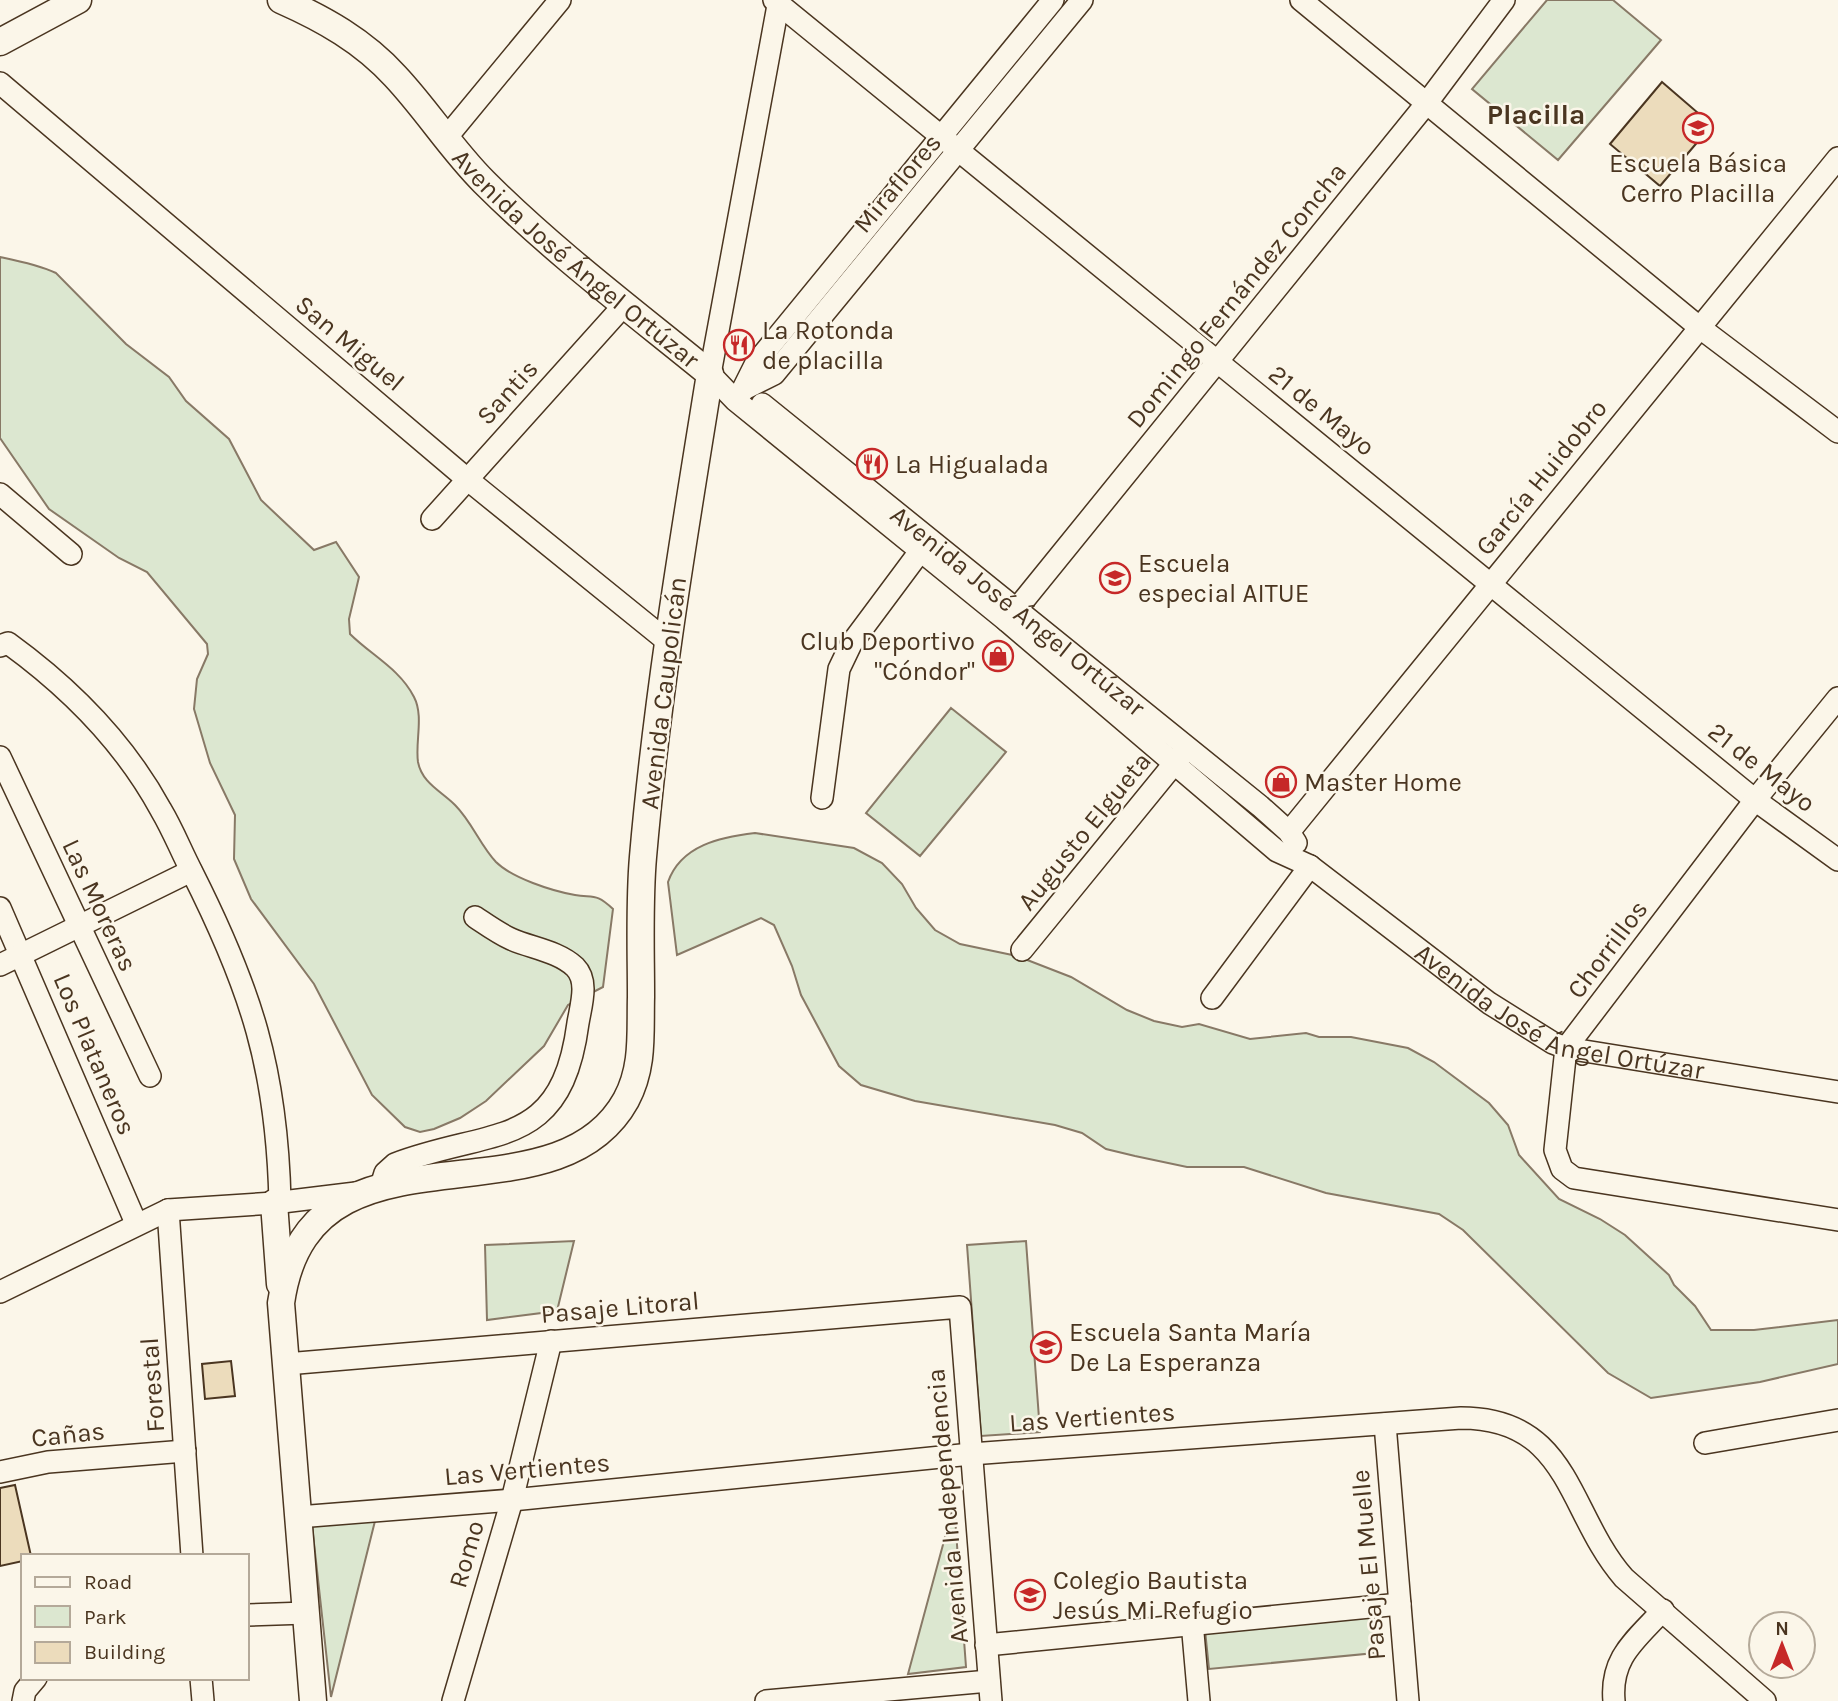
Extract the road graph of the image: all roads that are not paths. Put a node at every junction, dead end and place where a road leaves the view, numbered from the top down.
1 (78, 0) edge
2 (281, 0) edge
3 (560, 0) edge
4 (1053, 0) edge
5 (1082, 0) edge
6 (1301, 0) edge
7 (1504, 0) edge
8 (777, 2) edge
9 (0, 42) edge
10 (0, 83) edge
11 (1426, 104) junction
12 (939, 136) junction
13 (446, 138) junction
14 (959, 152) junction
15 (1838, 158) edge
16 (625, 304) junction
17 (1699, 327) junction
18 (1219, 362) junction
19 (710, 374) junction
20 (739, 395) junction
21 (1838, 432) edge
22 (467, 479) junction
23 (0, 494) edge
24 (432, 519) dead end
25 (925, 545) junction
26 (71, 554) dead end
27 (1490, 584) junction
28 (1012, 615) junction
29 (667, 641) junction
30 (4, 645) edge
31 (1838, 698) edge
32 (1181, 756) junction
33 (0, 757) edge
34 (822, 798) dead end
35 (1755, 800) junction
36 (1289, 832) junction
37 (1838, 860) edge
38 (1310, 866) junction
39 (191, 871) junction
40 (0, 908) edge
41 (475, 916) dead end
42 (79, 928) junction
43 (1022, 950) dead end
44 (22, 954) junction
45 (0, 965) edge
46 (1212, 998) dead end
47 (1566, 1048) junction
48 (150, 1076) dead end
49 (1838, 1092) edge
50 (371, 1189) junction
51 (277, 1202) junction
52 (168, 1210) junction
53 (1838, 1220) edge
54 (136, 1223) junction
55 (0, 1292) edge
56 (281, 1303) junction
57 (960, 1307) joint
58 (551, 1341) junction
59 (286, 1364) junction
60 (1838, 1420) edge
61 (1385, 1424) junction
62 (1705, 1443) dead end
63 (185, 1451) junction
64 (971, 1454) junction
65 (0, 1472) edge
66 (512, 1500) junction
67 (298, 1517) junction
68 (192, 1554) edge
69 (1400, 1604) junction
70 (1663, 1609) junction
71 (306, 1613) junction
72 (248, 1615) edge
73 (1192, 1622) junction
74 (986, 1645) junction
75 (34, 1680) edge
76 (201, 1680) edge
77 (990, 1691) edge
78 (23, 1701) edge
79 (203, 1701) edge
80 (313, 1701) edge
81 (453, 1701) edge
82 (766, 1701) edge
83 (1199, 1701) edge
84 (1408, 1701) edge
85 (1614, 1701) edge
86 (1765, 1701) edge

1 - 9 main road
2 - 13 main road, Avenida José Ángel Ortúzar
3 - 13 street
4 - 12 street, Miraflores
5 - 14 street, Miraflores
6 - 11 street
7 - 11 street, Domingo Fernández Concha
8 - 12 street, 21 de Mayo
8 - 19 street, Avenida Caupolicán
10 - 22 street, San Miguel
11 - 17 street
11 - 18 street, Domingo Fernández Concha
12 - 14 street, 21 de Mayo
12 - 20 street, Miraflores
13 - 16 main road, Avenida José Ángel Ortúzar
14 - 18 street, 21 de Mayo
14 - 20 street, Miraflores
15 - 17 street, García Huidobro
16 - 19 main road, Avenida José Ángel Ortúzar
16 - 22 street, Santis
17 - 21 street
17 - 27 street, García Huidobro
18 - 27 street, 21 de Mayo
18 - 28 street, Domingo Fernández Concha
19 - 20 street, Avenida José Ángel Ortúzar
19 - 29 main road, Avenida Caupolicán
20 - 25 street, Avenida José Ángel Ortúzar
22 - 24 street, Santis
22 - 29 street, San Miguel
23 - 26 street
25 - 28 street, Avenida José Ángel Ortúzar
25 - 34 street
27 - 35 street, 21 de Mayo
27 - 36 street, García Huidobro
28 - 32 street, Avenida José Ángel Ortúzar
29 - 50 main road, Avenida Caupolicán
30 - 39 street
31 - 35 street, Chorrillos
32 - 36 street, Avenida José Ángel Ortúzar
32 - 38 street, Avenida José Ángel Ortúzar
32 - 43 street, Augusto Elgueta
33 - 42 street, Las Moreras
35 - 37 street, 21 de Mayo
35 - 47 street, Chorrillos
36 - 38 street, Avenida José Ángel Ortúzar
38 - 46 street
38 - 47 street, Avenida José Ángel Ortúzar
39 - 42 street
39 - 51 street
40 - 44 street, Los Plataneros
41 - 50 street
42 - 44 street
42 - 48 street, Las Moreras
44 - 45 street
44 - 54 street, Los Plataneros
47 - 49 street, Avenida José Ángel Ortúzar
47 - 53 street
50 - 51 street
50 - 56 main road
51 - 52 street
51 - 56 main road
52 - 54 street
52 - 63 street, Forestal
54 - 55 street
56 - 59 main road
57 - 58 street, Pasaje Litoral
57 - 64 street, Avenida Independencia
58 - 59 street, Pasaje Litoral
58 - 66 street, Romo
59 - 67 main road
60 - 62 street
61 - 64 street, Las Vertientes
61 - 69 street, Pasaje El Muelle
61 - 70 street, Las Vertientes
63 - 65 street, Cañas
63 - 68 street, Forestal
64 - 66 street, Las Vertientes
64 - 74 street, Avenida Independencia
66 - 67 street, Las Vertientes
66 - 81 street, Romo
67 - 71 main road
69 - 73 street
69 - 84 street, Pasaje El Muelle
70 - 85 street
70 - 86 street, Las Vertientes
71 - 72 street
71 - 80 main road
73 - 74 street
73 - 83 street
74 - 77 street, Avenida Independencia
75 - 78 street
76 - 79 street
77 - 82 street

